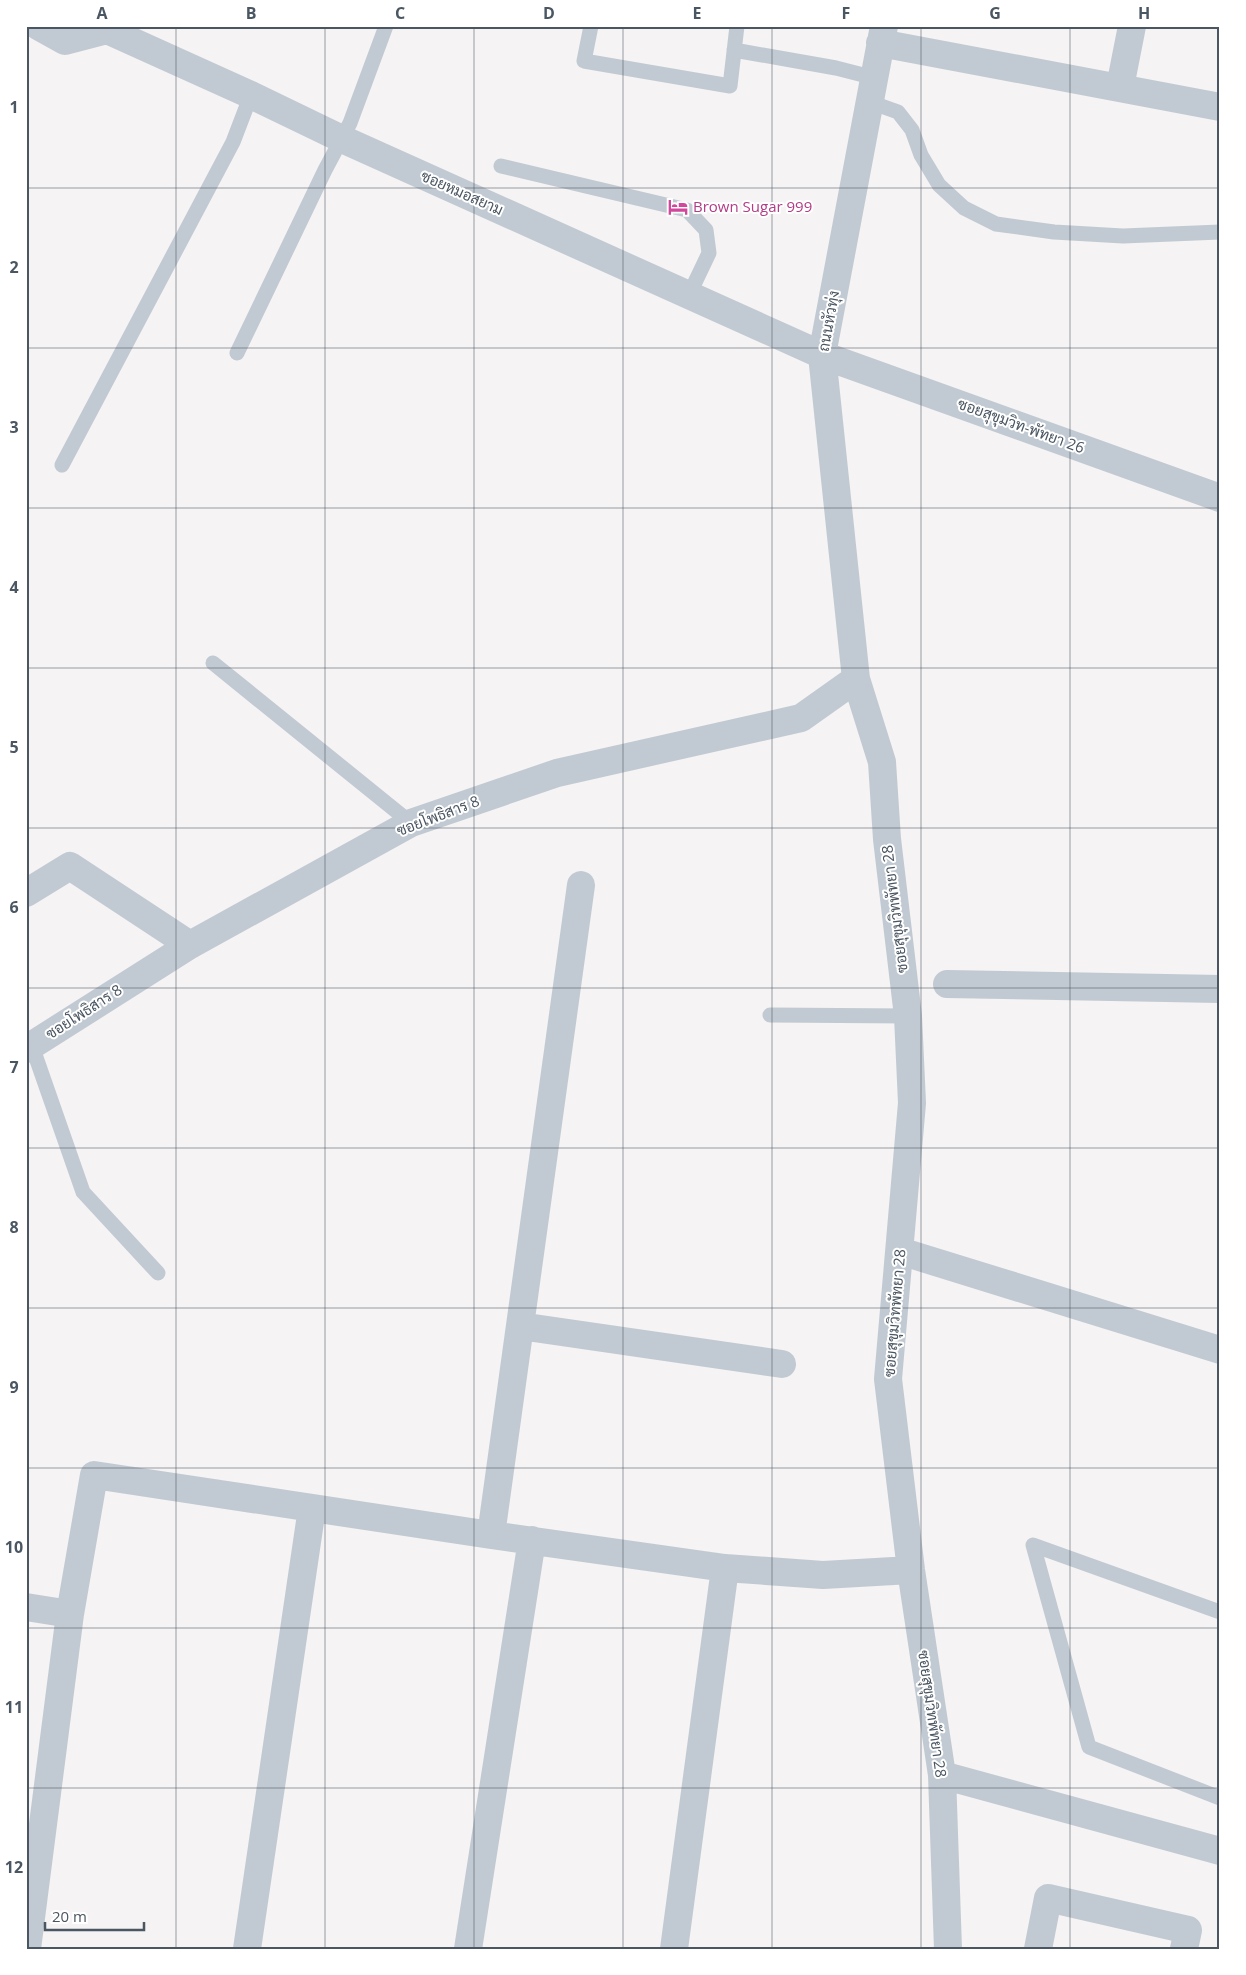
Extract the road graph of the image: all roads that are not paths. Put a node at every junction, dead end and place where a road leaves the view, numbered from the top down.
1 (38, 26) edge
2 (386, 26) edge
3 (591, 26) edge
4 (737, 26) edge
5 (1132, 26) edge
6 (108, 28) edge
7 (882, 34) edge
8 (734, 50) junction
9 (1120, 87) junction
10 (872, 90) junction
11 (251, 95) junction
12 (1220, 107) edge
13 (342, 139) junction
14 (501, 166) dead end
15 (1220, 232) edge
16 (690, 295) junction
17 (237, 353) dead end
18 (822, 355) junction
19 (62, 464) dead end
20 (1220, 498) edge
21 (213, 663) dead end
22 (856, 679) junction
23 (411, 823) junction
24 (581, 885) dead end
25 (26, 893) edge
26 (190, 945) junction
27 (947, 984) dead end
28 (1220, 989) edge
29 (770, 1015) dead end
30 (908, 1016) junction
31 (29, 1047) edge
32 (900, 1251) junction
33 (158, 1273) dead end
34 (520, 1326) junction
35 (1220, 1350) edge
36 (782, 1364) dead end
37 (312, 1508) junction
38 (491, 1535) junction
39 (532, 1540) junction
40 (725, 1568) junction
41 (911, 1570) junction
42 (26, 1607) edge
43 (1220, 1612) edge
44 (70, 1614) junction
45 (942, 1775) junction
46 (1220, 1798) edge
47 (1220, 1851) edge
48 (27, 1949) edge
49 (247, 1949) edge
50 (468, 1949) edge
51 (674, 1949) edge
52 (948, 1949) edge
53 (1038, 1949) edge
54 (1184, 1949) edge

1 - 6 street
2 - 13 lane
3 - 8 lane
4 - 8 lane
5 - 9 street
6 - 11 street, ซอยหมอสยาม
7 - 9 street
7 - 10 street, ถนนหัวทุ่ง
8 - 10 lane
9 - 12 street
10 - 15 lane
10 - 18 street, ถนนหัวทุ่ง
11 - 13 street, ซอยหมอสยาม
11 - 19 lane
13 - 16 street, ซอยหมอสยาม
13 - 17 lane
14 - 16 lane
16 - 18 street, ซอยหมอสยาม
18 - 20 street, ซอยสุขุมวิท-พัทยา 26
18 - 22 street, ถนนหัวทุ่ง
21 - 23 lane
22 - 23 street, ซอยโพธิสาร 8
22 - 30 street, ซอยสุขุมวิทพัทยา 28
23 - 26 street, ซอยโพธิสาร 8
24 - 34 street
25 - 26 street
26 - 31 street, ซอยโพธิสาร 8
27 - 28 street
29 - 30 lane
30 - 32 street, ซอยสุขุมวิทพัทยา 28
31 - 33 lane
32 - 35 street
32 - 41 street, ซอยสุขุมวิทพัทยา 28
34 - 36 street
34 - 38 street
37 - 38 street
37 - 44 street
37 - 49 street
38 - 39 street
39 - 40 street
39 - 50 street
40 - 41 street
40 - 51 street
41 - 45 street, ซอยสุขุมวิทพัทยา 28
42 - 44 street
43 - 46 lane
44 - 48 street
45 - 47 street
45 - 52 street, ซอยสุขุมวิทพัทยา 28
53 - 54 street

